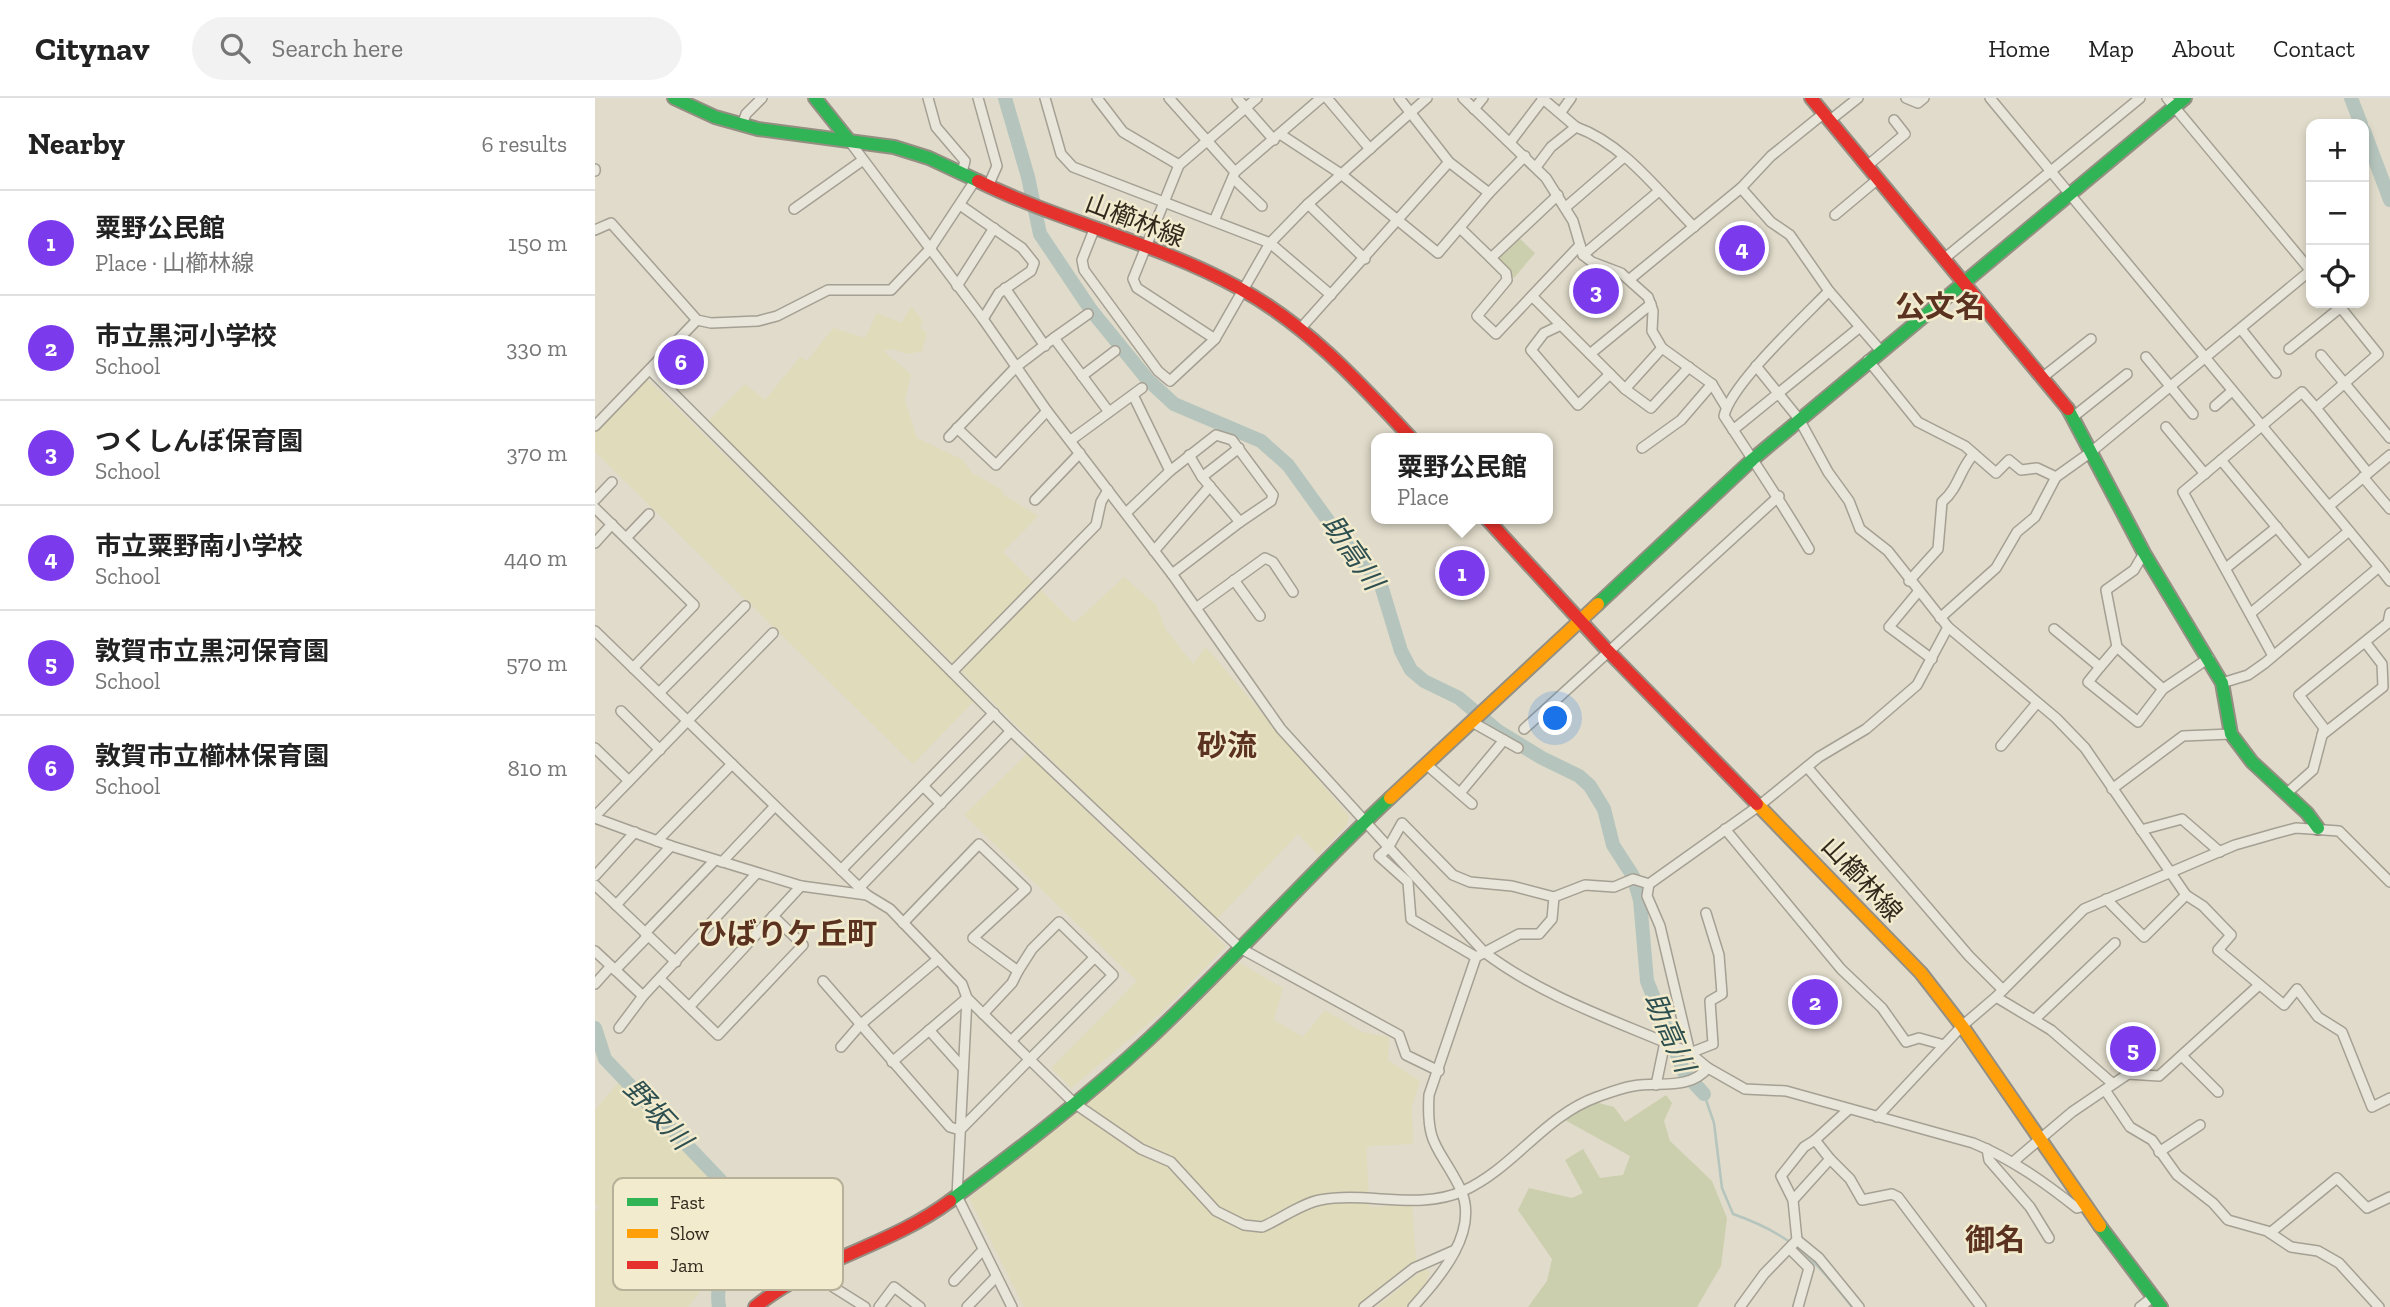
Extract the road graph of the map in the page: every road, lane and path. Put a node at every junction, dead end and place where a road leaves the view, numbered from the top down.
1 (674, 98) edge
2 (762, 98) edge
3 (815, 98) edge
4 (927, 98) edge
5 (978, 98) edge
6 (1045, 98) edge
7 (1097, 98) edge
8 (1169, 98) edge
9 (1237, 98) edge
10 (1257, 98) edge
11 (1321, 98) edge
12 (1327, 98) edge
13 (1399, 98) edge
14 (1427, 98) edge
15 (1463, 98) edge
16 (1483, 98) edge
17 (1571, 98) edge
18 (1811, 98) edge
19 (1858, 98) edge
20 (1906, 98) edge
21 (1924, 98) edge
22 (2140, 98) edge
23 (2185, 98) edge
24 (1543, 99) edge
25 (1994, 99) edge
26 (2171, 102) edge
27 (1245, 108) junction
28 (1475, 109) junction
29 (1561, 112) junction
30 (1411, 113) junction
31 (1826, 118) junction
32 (1893, 120) dead end
33 (742, 125) junction
34 (1576, 127) junction
35 (1277, 137) junction
36 (847, 138) junction
37 (1206, 141) junction
38 (1511, 141) junction
39 (1370, 149) junction
40 (1525, 156) junction
41 (1624, 157) junction
42 (863, 160) junction
43 (1450, 162) junction
44 (1179, 165) junction
45 (1867, 166) junction
46 (1536, 167) junction
47 (962, 172) junction
48 (2051, 172) junction
49 (1341, 174) junction
50 (1234, 175) junction
51 (976, 179) junction
52 (1878, 179) junction
53 (989, 184) junction
54 (1741, 188) junction
55 (1658, 191) junction
56 (1489, 193) junction
57 (1558, 194) junction
58 (2070, 194) junction
59 (1164, 201) junction
60 (1308, 204) junction
61 (960, 205) junction
62 (1262, 206) dead end
63 (1566, 207) junction
64 (794, 209) dead end
65 (1835, 215) dead end
66 (1400, 220) junction
67 (1214, 221) junction
68 (1095, 227) junction
69 (1694, 227) junction
70 (994, 228) junction
71 (1460, 228) junction
72 (595, 230) edge
73 (1270, 243) junction
74 (1580, 245) junction
75 (1145, 248) junction
76 (930, 249) junction
77 (1583, 255) junction
78 (1491, 258) junction
79 (1945, 258) junction
80 (1365, 259) junction
81 (2306, 265) edge
82 (2306, 275) edge
83 (1630, 279) junction
84 (1965, 283) junction
85 (957, 286) junction
86 (1005, 288) junction
87 (1241, 289) junction
88 (1829, 291) junction
89 (1331, 295) junction
90 (1532, 296) junction
91 (1651, 304) junction
92 (2336, 308) edge
93 (2344, 308) edge
94 (1088, 314) dead end
95 (982, 319) junction
96 (697, 320) junction
97 (1561, 325) junction
98 (1860, 327) junction
99 (1301, 328) junction
100 (2241, 329) junction
101 (1054, 338) junction
102 (1216, 339) junction
103 (2091, 339) dead end
104 (1045, 346) junction
105 (1662, 348) junction
106 (2289, 349) dead end
107 (1880, 350) junction
108 (1115, 351) dead end
109 (1590, 355) junction
110 (2321, 355) dead end
111 (2146, 357) dead end
112 (2205, 358) junction
113 (1868, 360) junction
114 (1756, 366) junction
115 (1016, 367) junction
116 (1689, 367) junction
117 (650, 370) junction
118 (2276, 373) dead end
119 (1610, 374) junction
120 (2127, 374) dead end
121 (1082, 376) junction
122 (2043, 377) junction
123 (2345, 383) junction
124 (1712, 384) junction
125 (2170, 387) junction
126 (1142, 388) dead end
127 (1625, 389) junction
128 (2232, 391) junction
129 (1778, 393) junction
130 (1133, 394) junction
131 (2215, 406) dead end
132 (1726, 407) junction
133 (2316, 408) junction
134 (1047, 411) junction
135 (1108, 412) junction
136 (2193, 414) dead end
137 (2074, 417) junction
138 (1799, 419) junction
139 (2262, 425) junction
140 (595, 426) edge
141 (2166, 427) dead end
142 (957, 428) junction
143 (1733, 429) junction
144 (1406, 433) edge
145 (949, 437) dead end
146 (2390, 438) edge
147 (1071, 440) junction
148 (1239, 448) junction
149 (1642, 448) dead end
150 (2091, 452) junction
151 (1080, 453) junction
152 (1974, 454) junction
153 (1189, 455) junction
154 (2390, 455) edge
155 (1753, 459) junction
156 (2221, 460) junction
157 (1170, 471) junction
158 (2205, 474) junction
159 (2366, 475) junction
160 (1202, 477) junction
161 (2056, 477) junction
162 (612, 482) dead end
163 (1210, 486) junction
164 (1108, 490) junction
165 (1779, 496) junction
166 (595, 500) edge
167 (1035, 500) dead end
168 (2329, 506) junction
169 (595, 508) edge
170 (2390, 509) edge
171 (1126, 513) junction
172 (649, 514) dead end
173 (1240, 522) junction
174 (612, 524) junction
175 (1492, 524) edge
176 (2277, 527) junction
177 (2349, 531) junction
178 (626, 538) junction
179 (595, 543) edge
180 (1809, 549) dead end
181 (1154, 551) junction
182 (2144, 552) junction
183 (2308, 565) junction
184 (2227, 568) junction
185 (2379, 568) junction
186 (1172, 573) junction
187 (1234, 580) junction
188 (1909, 581) junction
189 (2390, 581) edge
190 (1293, 592) dead end
191 (1918, 592) junction
192 (745, 606) dead end
193 (1196, 608) junction
194 (2251, 613) junction
195 (2390, 613) edge
196 (1260, 615) dead end
197 (1940, 618) junction
198 (1581, 619) junction
199 (1948, 627) junction
200 (2054, 629) dead end
201 (772, 633) dead end
202 (597, 637) edge
203 (2365, 642) junction
204 (2117, 647) junction
205 (1608, 650) junction
206 (2272, 654) junction
207 (2209, 658) junction
208 (1932, 659) junction
209 (2100, 667) junction
210 (633, 668) junction
211 (952, 672) junction
212 (2222, 683) junction
213 (2163, 689) junction
214 (659, 693) junction
215 (2037, 703) junction
216 (621, 711) dead end
217 (994, 713) junction
218 (1473, 721) junction
219 (688, 722) junction
220 (1524, 729) dead end
221 (1011, 731) junction
222 (2231, 734) junction
223 (2322, 735) junction
224 (1504, 740) junction
225 (2001, 746) dead end
226 (595, 748) edge
227 (1518, 748) dead end
228 (660, 750) junction
229 (732, 764) junction
230 (1427, 765) junction
231 (1807, 767) junction
232 (629, 781) junction
233 (923, 786) junction
234 (2112, 789) junction
235 (1460, 793) junction
236 (2286, 794) junction
237 (595, 798) edge
238 (941, 804) junction
239 (1472, 804) dead end
240 (1760, 805) junction
241 (775, 806) junction
242 (604, 807) junction
243 (595, 817) edge
244 (1367, 820) junction
245 (2318, 828) junction
246 (1725, 829) junction
247 (2141, 830) junction
248 (635, 832) junction
249 (657, 841) junction
250 (671, 846) junction
251 (1388, 848) junction
252 (2220, 852) junction
253 (719, 861) junction
254 (841, 870) junction
255 (2169, 872) junction
256 (757, 873) junction
257 (595, 876) edge
258 (2390, 882) edge
259 (1649, 884) junction
260 (595, 885) edge
261 (801, 886) junction
262 (863, 891) junction
263 (2186, 895) junction
264 (1554, 897) junction
265 (2106, 899) junction
266 (616, 905) junction
267 (1706, 913) dead end
268 (773, 916) junction
269 (903, 923) junction
270 (646, 935) junction
271 (2115, 943) dead end
272 (1240, 948) junction
273 (595, 951) edge
274 (1480, 954) junction
275 (1095, 957) junction
276 (938, 960) junction
277 (675, 962) junction
278 (613, 968) junction
279 (1018, 971) junction
280 (660, 979) junction
281 (823, 981) dead end
282 (595, 984) edge
283 (2258, 986) junction
284 (2000, 993) junction
285 (643, 996) junction
286 (967, 998) junction
287 (690, 1006) junction
288 (983, 1014) junction
289 (2035, 1019) junction
290 (860, 1025) junction
291 (1962, 1026) junction
292 (619, 1028) dead end
293 (929, 1030) junction
294 (1011, 1041) junction
295 (1665, 1042) junction
296 (1944, 1045) junction
297 (841, 1047) dead end
298 (1690, 1053) junction
299 (2182, 1056) junction
300 (1030, 1059) junction
301 (892, 1062) junction
302 (963, 1068) junction
303 (1707, 1068) junction
304 (1439, 1071) junction
305 (1656, 1085) junction
306 (2109, 1087) junction
307 (2218, 1092) dead end
308 (2390, 1098) edge
309 (1074, 1102) junction
310 (1849, 1109) junction
311 (1877, 1117) junction
312 (2200, 1125) dead end
313 (960, 1130) junction
314 (1815, 1140) junction
315 (2039, 1140) junction
316 (1987, 1149) junction
317 (2159, 1152) junction
318 (1830, 1159) junction
319 (2013, 1162) junction
320 (1462, 1191) junction
321 (957, 1196) junction
322 (2390, 1197) edge
323 (1793, 1200) junction
324 (2085, 1206) junction
325 (2270, 1233) junction
326 (2049, 1238) dead end
327 (1797, 1240) junction
328 (1790, 1249) junction
329 (1455, 1250) junction
330 (982, 1251) junction
331 (843, 1259) edge
332 (996, 1277) junction
333 (954, 1281) dead end
334 (775, 1290) edge
335 (838, 1290) edge
336 (2157, 1302) edge
337 (755, 1307) edge
338 (865, 1307) edge
339 (879, 1307) edge
340 (921, 1307) edge
341 (967, 1307) edge
342 (1012, 1307) edge
343 (1364, 1307) edge
344 (1413, 1307) edge
345 (1739, 1307) edge
346 (1798, 1307) edge
347 (1859, 1307) edge
348 (1982, 1307) edge
349 (2140, 1307) edge
350 (2379, 1307) edge

1 - 33 street, 山櫛林線
2 - 33 street
3 - 36 street
4 - 47 street
5 - 53 street
6 - 59 street
7 - 44 street
8 - 37 street
9 - 27 street
10 - 27 street
11 - 35 street
12 - 39 street
13 - 30 street
14 - 30 street
15 - 28 street
16 - 28 street
17 - 29 street
18 - 31 street
19 - 31 street
20 - 21 street
22 - 48 street
23 - 26 street
24 - 29 street
24 - 38 street
25 - 48 street
26 - 58 street
26 - 81 street
27 - 35 street
27 - 37 street
28 - 38 street
29 - 34 street
30 - 39 street
30 - 43 street
31 - 45 street
31 - 54 street
32 - 45 street
33 - 36 street, 山櫛林線
34 - 41 street
34 - 46 street
35 - 49 street
35 - 50 street
36 - 42 street
36 - 47 street, 山櫛林線
37 - 44 street
37 - 50 street
38 - 40 street
39 - 49 street
40 - 46 street
40 - 56 street
41 - 55 street
41 - 63 street
42 - 64 street
42 - 76 street
43 - 56 street
43 - 66 street
44 - 59 street
45 - 52 street
46 - 57 street
47 - 51 street, 山櫛林線
48 - 58 street
48 - 79 street
49 - 60 street
49 - 66 street
50 - 62 street
50 - 67 street
51 - 53 street, 山櫛林線
51 - 61 street
52 - 65 street
52 - 79 street
53 - 68 street, 山櫛林線
54 - 69 street
54 - 88 street
55 - 69 street
55 - 77 street
56 - 71 street
57 - 63 street
57 - 78 street
58 - 84 street
58 - 112 street
59 - 67 street
59 - 75 street
60 - 73 street
60 - 80 street
61 - 70 street
61 - 76 street
63 - 74 street
66 - 71 street
66 - 80 street
67 - 73 street
68 - 75 street, 山櫛林線
68 - 102 street
69 - 83 street
70 - 85 street
70 - 86 street
71 - 78 street
72 - 96 street
73 - 87 street
73 - 89 street
74 - 77 street
74 - 90 street
75 - 87 street, 山櫛林線
75 - 102 street
76 - 85 street
76 - 96 street
77 - 83 street
78 - 90 street
79 - 84 street
80 - 89 street
82 - 100 street
83 - 91 street
84 - 107 street
84 - 122 street
85 - 95 street
86 - 95 street
86 - 104 street
87 - 99 street, 山櫛林線
87 - 102 street
88 - 98 street
88 - 114 street
89 - 99 street
90 - 97 street
91 - 105 street
91 - 109 street
92 - 106 street
93 - 123 street
94 - 101 street
95 - 115 street
96 - 117 street
97 - 109 street
97 - 119 street
98 - 107 street
98 - 129 street
99 - 144 street, 山櫛林線
100 - 112 street
100 - 118 street
101 - 104 street
101 - 121 street
103 - 122 street
104 - 115 street
105 - 116 street
105 - 127 street
107 - 113 street
108 - 121 street
109 - 119 street
110 - 123 street
111 - 125 street
112 - 125 street
112 - 128 street
113 - 138 street
113 - 152 street
114 - 129 street
114 - 132 street
115 - 134 street
115 - 142 street
116 - 124 street
116 - 127 street
117 - 140 street
117 - 211 street
119 - 127 street
120 - 137 street
121 - 135 street
122 - 137 street
123 - 133 street
123 - 146 street
124 - 132 street
124 - 149 street
125 - 136 street
125 - 150 street
126 - 130 street
128 - 131 street
128 - 139 street
129 - 138 street
129 - 143 street
130 - 135 street
130 - 157 street
132 - 143 street
133 - 139 street
133 - 159 street
134 - 142 street
134 - 147 street
135 - 147 street
137 - 150 street
138 - 155 street
138 - 188 street
139 - 156 street
139 - 168 street
141 - 158 street
142 - 145 street
143 - 155 street
147 - 151 street
148 - 153 street
148 - 160 street
148 - 173 street
150 - 161 street
150 - 182 street
151 - 164 street
151 - 167 street
152 - 161 street
152 - 188 street
153 - 157 street
153 - 160 street
154 - 159 street
155 - 165 street
155 - 198 street
156 - 158 street
156 - 176 street
157 - 171 street
158 - 184 street
159 - 168 street
159 - 170 street
160 - 163 street
161 - 197 street
162 - 166 street
163 - 173 street
163 - 181 street
164 - 171 street
164 - 211 street
165 - 180 street
165 - 205 street
168 - 177 street
169 - 174 street
171 - 181 street
172 - 178 street
173 - 186 street
174 - 178 street
174 - 179 street
175 - 198 street, 山櫛林線
176 - 183 street
176 - 184 street
177 - 183 street
177 - 185 street
178 - 210 street
181 - 186 street
182 - 204 street
182 - 207 street
183 - 194 street
184 - 194 street
185 - 189 street
185 - 206 street
186 - 193 street
187 - 190 street
187 - 193 street
187 - 196 street
188 - 191 street
191 - 197 street
191 - 208 street
192 - 214 street
193 - 244 street
194 - 206 street
195 - 203 street
197 - 199 street
198 - 205 street, 山櫛林線
198 - 218 street
199 - 208 street
199 - 215 street
200 - 209 street
201 - 219 street
202 - 210 street
203 - 223 street
203 - 223 street
204 - 209 street
204 - 213 street
205 - 220 street
205 - 240 street, 山櫛林線
206 - 212 street
207 - 212 street
207 - 213 street
208 - 231 street
209 - 213 street
210 - 214 street
211 - 217 street
212 - 222 street
214 - 219 street
215 - 225 street
215 - 234 street
216 - 228 street
217 - 221 street
217 - 233 street
218 - 224 street
218 - 230 street
219 - 228 street
219 - 229 street
221 - 238 street
221 - 272 street
222 - 234 street
222 - 236 street
223 - 236 street
224 - 227 street
224 - 235 street
226 - 232 street
228 - 232 street
229 - 241 street
229 - 249 street
230 - 235 street
230 - 244 street
231 - 240 street
231 - 284 street
232 - 242 street
233 - 238 street
233 - 254 street
234 - 247 street
235 - 239 street
236 - 245 street
237 - 242 street
238 - 262 street
240 - 246 street
240 - 291 street, 山櫛林線
241 - 253 street
241 - 254 street
242 - 243 street
243 - 248 street
244 - 251 street
244 - 272 street
245 - 252 street
245 - 258 street
246 - 259 street
246 - 296 street
247 - 252 street
247 - 255 street
248 - 249 street
248 - 257 street
249 - 250 street
250 - 253 street
250 - 266 street
251 - 264 street
251 - 274 street
251 - 274 street
252 - 255 street
253 - 256 street
253 - 270 street
254 - 262 street
255 - 263 street
255 - 265 street
256 - 261 street
256 - 277 street
259 - 264 street
259 - 298 street
260 - 266 street
261 - 262 street
261 - 268 street
262 - 269 street
263 - 265 street
263 - 283 street
264 - 274 street
265 - 284 street
266 - 270 street
267 - 298 street
268 - 287 street
268 - 287 street
269 - 276 street
269 - 279 street
270 - 277 street
270 - 278 street
271 - 289 street
272 - 304 street
272 - 309 street
273 - 278 street
274 - 295 street
274 - 304 street
275 - 279 street
275 - 294 street
275 - 300 street
276 - 286 street
276 - 290 street
277 - 280 street
278 - 282 street
278 - 285 street
279 - 288 street
280 - 285 street
280 - 287 street
281 - 290 street
283 - 299 street
283 - 308 street
284 - 289 street
284 - 291 street
285 - 292 street
286 - 288 street
286 - 293 street
286 - 302 street
288 - 294 street
289 - 306 street
290 - 297 street
290 - 301 street
291 - 296 street
291 - 315 street, 山櫛林線
293 - 301 street
293 - 302 street
294 - 300 street
295 - 298 street
295 - 305 street
296 - 311 street
298 - 303 street
299 - 306 street
299 - 307 street
300 - 309 street
300 - 313 street
301 - 313 street
302 - 313 street
303 - 305 street
303 - 310 street
304 - 320 street
305 - 320 street
306 - 315 street
306 - 317 street
309 - 320 street
309 - 321 street
310 - 311 street
310 - 314 street
311 - 316 street
312 - 317 street
313 - 321 street
314 - 318 street
314 - 323 street
315 - 319 street
315 - 324 street, 山櫛林線
316 - 319 street
316 - 326 street
317 - 325 street
318 - 323 street
318 - 348 street
319 - 324 street
320 - 329 street
321 - 330 street
321 - 331 street
322 - 325 street
323 - 327 street
324 - 336 street, 山櫛林線
325 - 350 street
327 - 328 street
327 - 347 street
328 - 345 street
328 - 346 street
329 - 343 street
329 - 344 street
330 - 332 street
330 - 333 street
332 - 341 street
332 - 342 street
334 - 337 street
335 - 338 street
336 - 349 street
339 - 340 street

